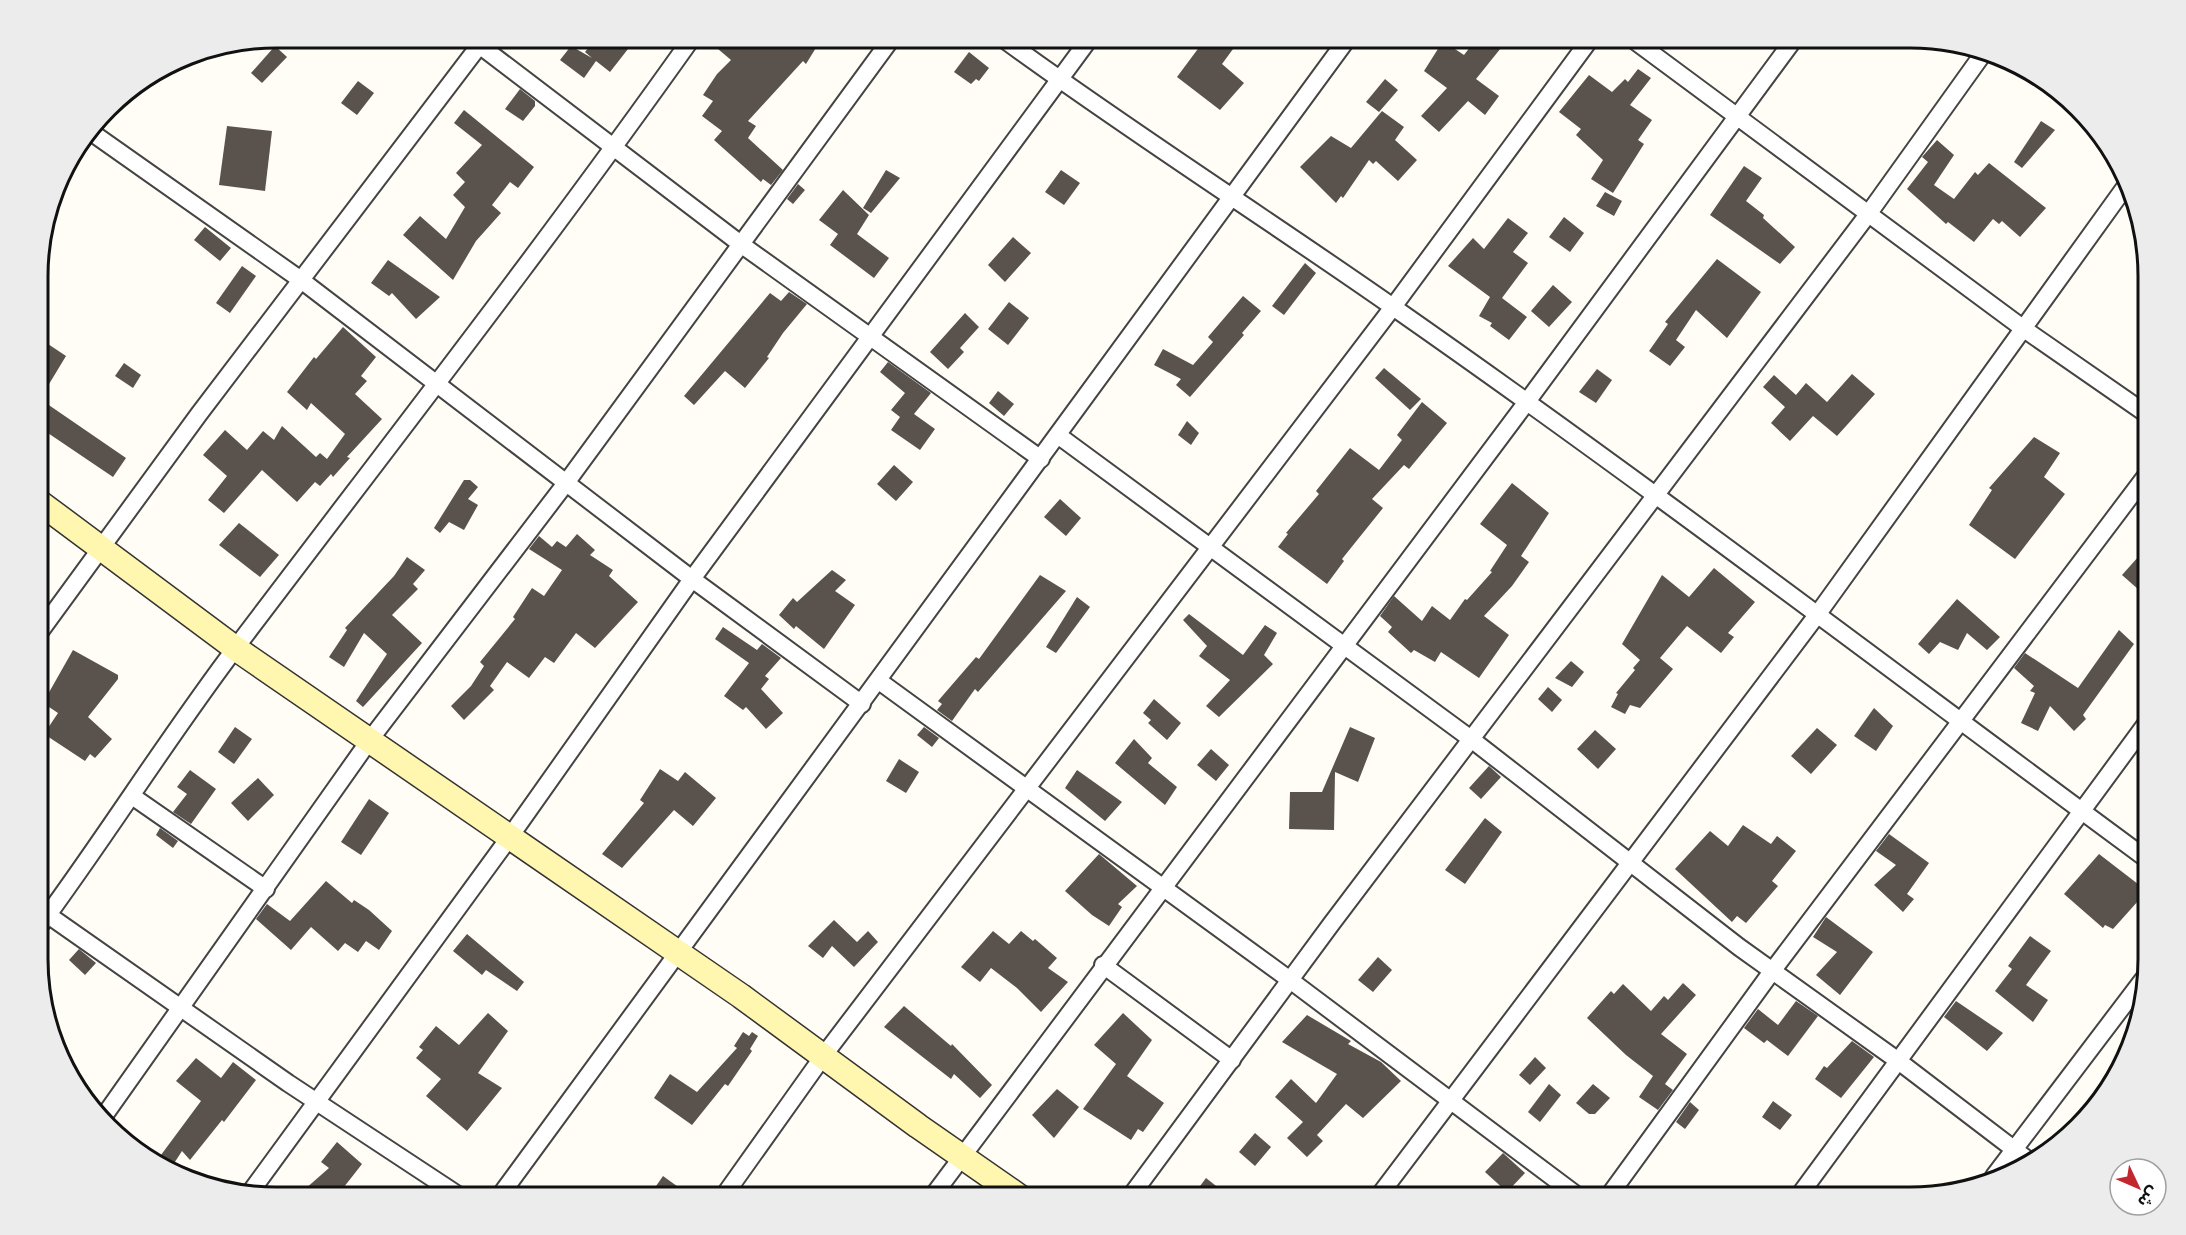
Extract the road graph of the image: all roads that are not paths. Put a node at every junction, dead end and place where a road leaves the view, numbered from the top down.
1 (472, 48) edge
2 (488, 48) edge
3 (685, 48) edge
4 (885, 48) edge
5 (1016, 48) edge
6 (1083, 48) edge
7 (1341, 48) edge
8 (1584, 48) edge
9 (1645, 48) edge
10 (1787, 48) edge
11 (1980, 59) edge
12 (1059, 80) junction
13 (1737, 115) junction
14 (96, 136) edge
15 (616, 146) junction
16 (2122, 192) edge
17 (1232, 199) junction
18 (1869, 213) junction
19 (742, 245) junction
20 (301, 280) junction
21 (1393, 307) junction
22 (2024, 329) junction
23 (869, 337) junction
24 (437, 386) junction
25 (1526, 403) junction
26 (2138, 408) edge
27 (1059, 436) junction
28 (1041, 459) junction
29 (566, 483) junction
30 (2138, 486) edge
31 (1655, 498) junction
32 (48, 508) edge
33 (104, 548) junction
34 (1210, 548) junction
35 (692, 579) junction
36 (1817, 615) junction
37 (48, 621) edge
38 (1343, 646) junction
39 (235, 648) junction
40 (879, 681) junction
41 (862, 704) junction
42 (1961, 720) junction
43 (2138, 734) edge
44 (1471, 739) junction
45 (369, 741) junction
46 (1027, 788) junction
47 (132, 796) junction
48 (2081, 811) junction
49 (509, 837) junction
50 (2138, 853) edge
51 (1629, 863) junction
52 (1162, 887) junction
53 (266, 889) junction
54 (48, 909) edge
55 (48, 921) edge
56 (680, 953) junction
57 (1103, 965) junction
58 (1773, 970) junction
59 (1290, 980) junction
60 (2136, 990) edge
61 (182, 1007) junction
62 (824, 1055) junction
63 (1232, 1060) junction
64 (1897, 1060) junction
65 (317, 1102) junction
66 (1452, 1102) junction
67 (107, 1111) edge
68 (2014, 1150) junction
69 (962, 1156) junction
70 (2023, 1157) edge
71 (1999, 1169) edge
72 (255, 1186) edge
73 (446, 1187) edge
74 (505, 1187) edge
75 (730, 1187) edge
76 (939, 1187) edge
77 (1006, 1187) edge
78 (1137, 1187) edge
79 (1386, 1187) edge
80 (1566, 1187) edge
81 (1615, 1187) edge
82 (1805, 1187) edge

1 - 20 street
2 - 15 street
3 - 15 street
4 - 19 street
5 - 12 street
6 - 12 street
7 - 17 street
8 - 21 street
9 - 13 street
10 - 13 street
11 - 18 street
12 - 17 street
12 - 23 street
13 - 18 street
13 - 25 street
14 - 20 street
15 - 19 street
15 - 24 street
16 - 22 street
17 - 21 street
17 - 27 street
18 - 22 street
18 - 31 street
19 - 23 street
19 - 29 street
20 - 24 street
20 - 33 street
21 - 25 street
21 - 34 street
22 - 26 street
22 - 36 street
23 - 28 street
23 - 35 street
24 - 29 street
24 - 39 street
25 - 31 street
25 - 38 street
27 - 28 street
27 - 34 street
28 - 40 street
29 - 35 street
29 - 45 street
30 - 42 street
31 - 36 street
31 - 44 street
32 - 33 street
33 - 37 street
33 - 39 street
34 - 38 street
34 - 46 street
35 - 41 street
35 - 49 street
36 - 42 street
36 - 51 street
38 - 44 street
38 - 52 street
39 - 45 street
39 - 47 street
40 - 41 street
40 - 46 street
41 - 56 street
42 - 48 street
42 - 58 street
43 - 48 street
44 - 51 street
44 - 59 street
45 - 49 street
45 - 53 street
46 - 52 street
46 - 62 street
47 - 53 street
47 - 54 street
48 - 50 street
48 - 64 street
49 - 56 street
49 - 65 street
51 - 58 street
51 - 66 street
52 - 57 street
52 - 59 street
53 - 61 street
55 - 61 street
56 - 62 street
56 - 74 street
57 - 63 street
57 - 69 street
58 - 64 street
58 - 81 street
59 - 63 street
59 - 66 street
60 - 68 street
61 - 65 street
61 - 67 street
62 - 69 street
62 - 75 street
63 - 78 street
64 - 68 street
64 - 82 street
65 - 72 street
65 - 73 street
66 - 79 street
66 - 80 street
68 - 70 street
68 - 71 street
69 - 76 street
69 - 77 street

